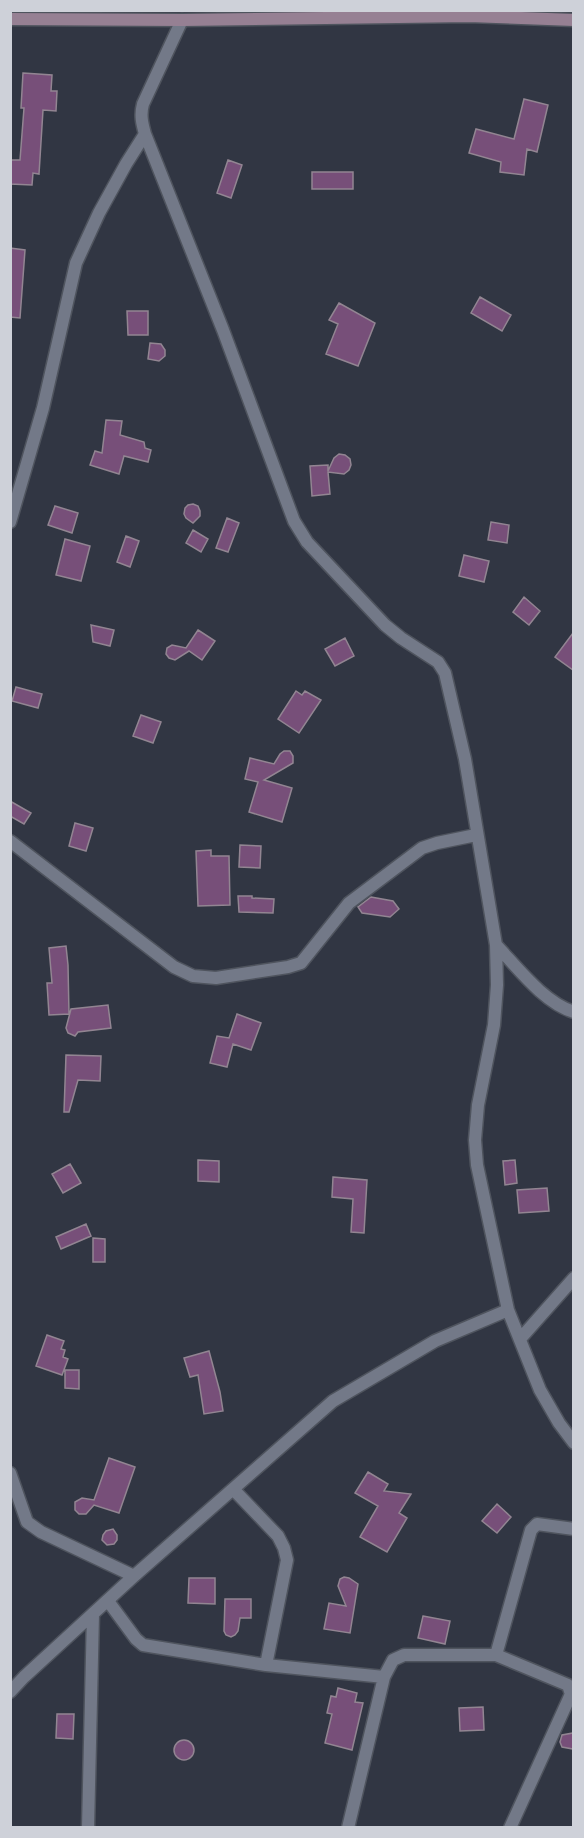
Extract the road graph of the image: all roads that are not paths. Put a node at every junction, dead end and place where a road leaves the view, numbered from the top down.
1 (463, 13) edge
2 (10, 19) edge
3 (182, 20) junction
4 (573, 20) edge
5 (145, 134) junction
6 (10, 522) edge
7 (476, 835) junction
8 (10, 841) edge
9 (496, 945) junction
10 (573, 1012) edge
11 (573, 1278) edge
12 (508, 1310) junction
13 (520, 1339) junction
14 (573, 1443) edge
15 (10, 1473) edge
16 (233, 1489) junction
17 (573, 1529) edge
18 (134, 1576) junction
19 (108, 1602) junction
20 (93, 1614) junction
21 (496, 1655) junction
22 (266, 1665) junction
23 (384, 1677) junction
24 (10, 1692) edge
25 (88, 1827) edge
26 (348, 1827) edge
27 (510, 1827) edge

1 - 3 street
1 - 4 street
2 - 3 street
3 - 5 street
5 - 6 street
5 - 7 street
7 - 8 street
7 - 9 street
9 - 10 street
9 - 12 street
11 - 13 street
12 - 13 street
12 - 16 street
13 - 14 street
15 - 18 street
16 - 18 street
16 - 22 street
17 - 21 street
18 - 19 street
19 - 20 street
19 - 22 street
20 - 24 street
20 - 25 street
21 - 23 street
21 - 27 street
22 - 23 street
23 - 26 street

